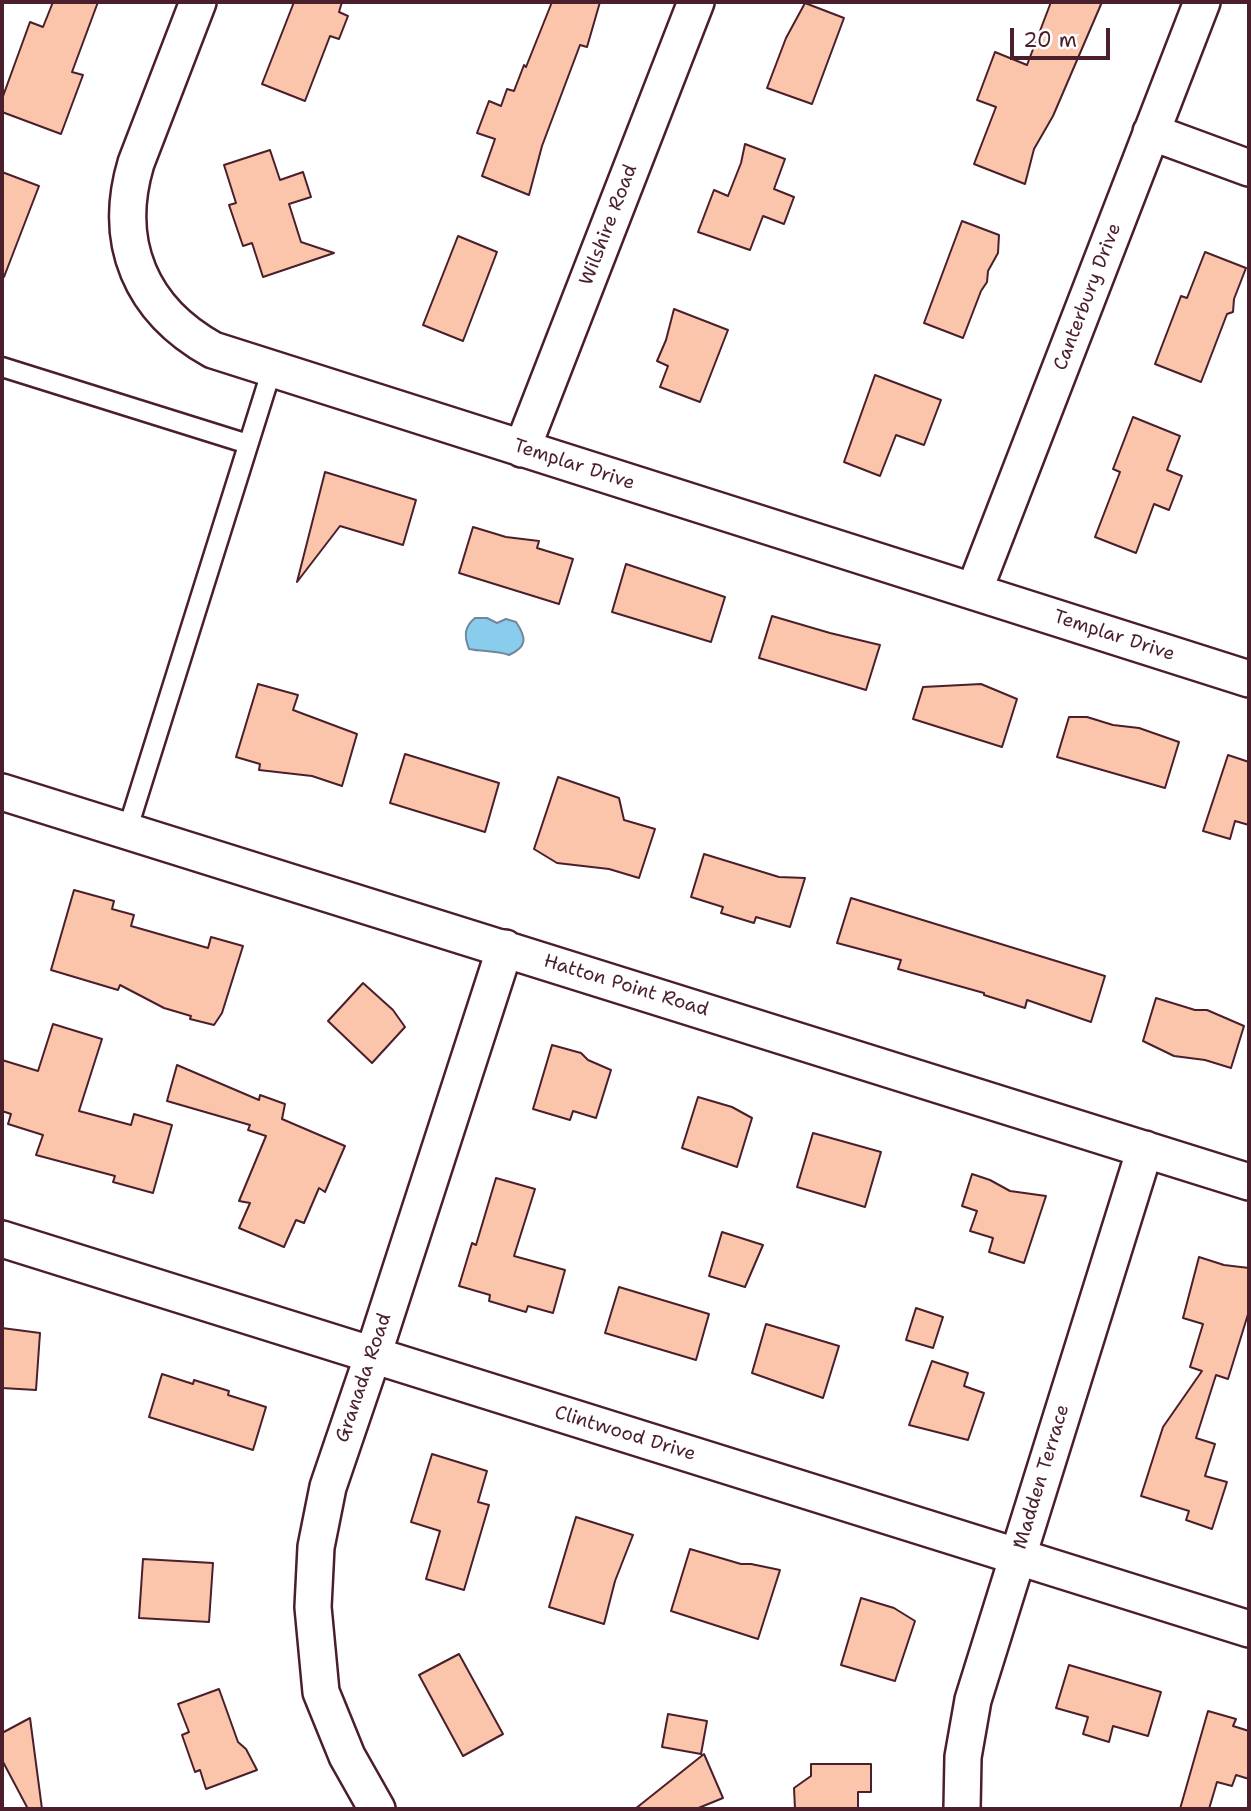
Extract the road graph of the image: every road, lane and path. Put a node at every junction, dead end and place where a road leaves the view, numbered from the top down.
1 (198, 2) edge
2 (696, 2) edge
3 (1202, 2) edge
4 (1152, 132) junction
5 (1249, 168) edge
6 (2, 367) edge
7 (272, 369) junction
8 (248, 444) junction
9 (522, 449) junction
10 (974, 591) junction
11 (1249, 678) edge
12 (2, 792) edge
13 (127, 831) junction
14 (505, 948) junction
15 (1145, 1149) junction
16 (1249, 1182) edge
17 (2, 1239) edge
18 (373, 1355) junction
19 (1017, 1557) junction
20 (1249, 1629) edge
21 (377, 1809) edge
22 (962, 1809) edge

1 - 7 street, Templar Drive
2 - 9 street, Wilshire Road
3 - 4 street, Canterbury Drive
4 - 5 street
4 - 10 street, Canterbury Drive
6 - 8 lane
7 - 8 lane
7 - 9 street, Templar Drive
8 - 13 lane
9 - 10 street, Templar Drive
10 - 11 street, Templar Drive
12 - 13 street, Hatton Point Road
13 - 14 street, Hatton Point Road
14 - 15 street, Hatton Point Road
14 - 18 street, Granada Road
15 - 16 street, Hatton Point Road
15 - 19 street, Madden Terrace
17 - 18 street, Clintwood Drive
18 - 19 street, Clintwood Drive
18 - 21 street, Granada Road
19 - 20 street, Clintwood Drive
19 - 22 street, Madden Terrace

